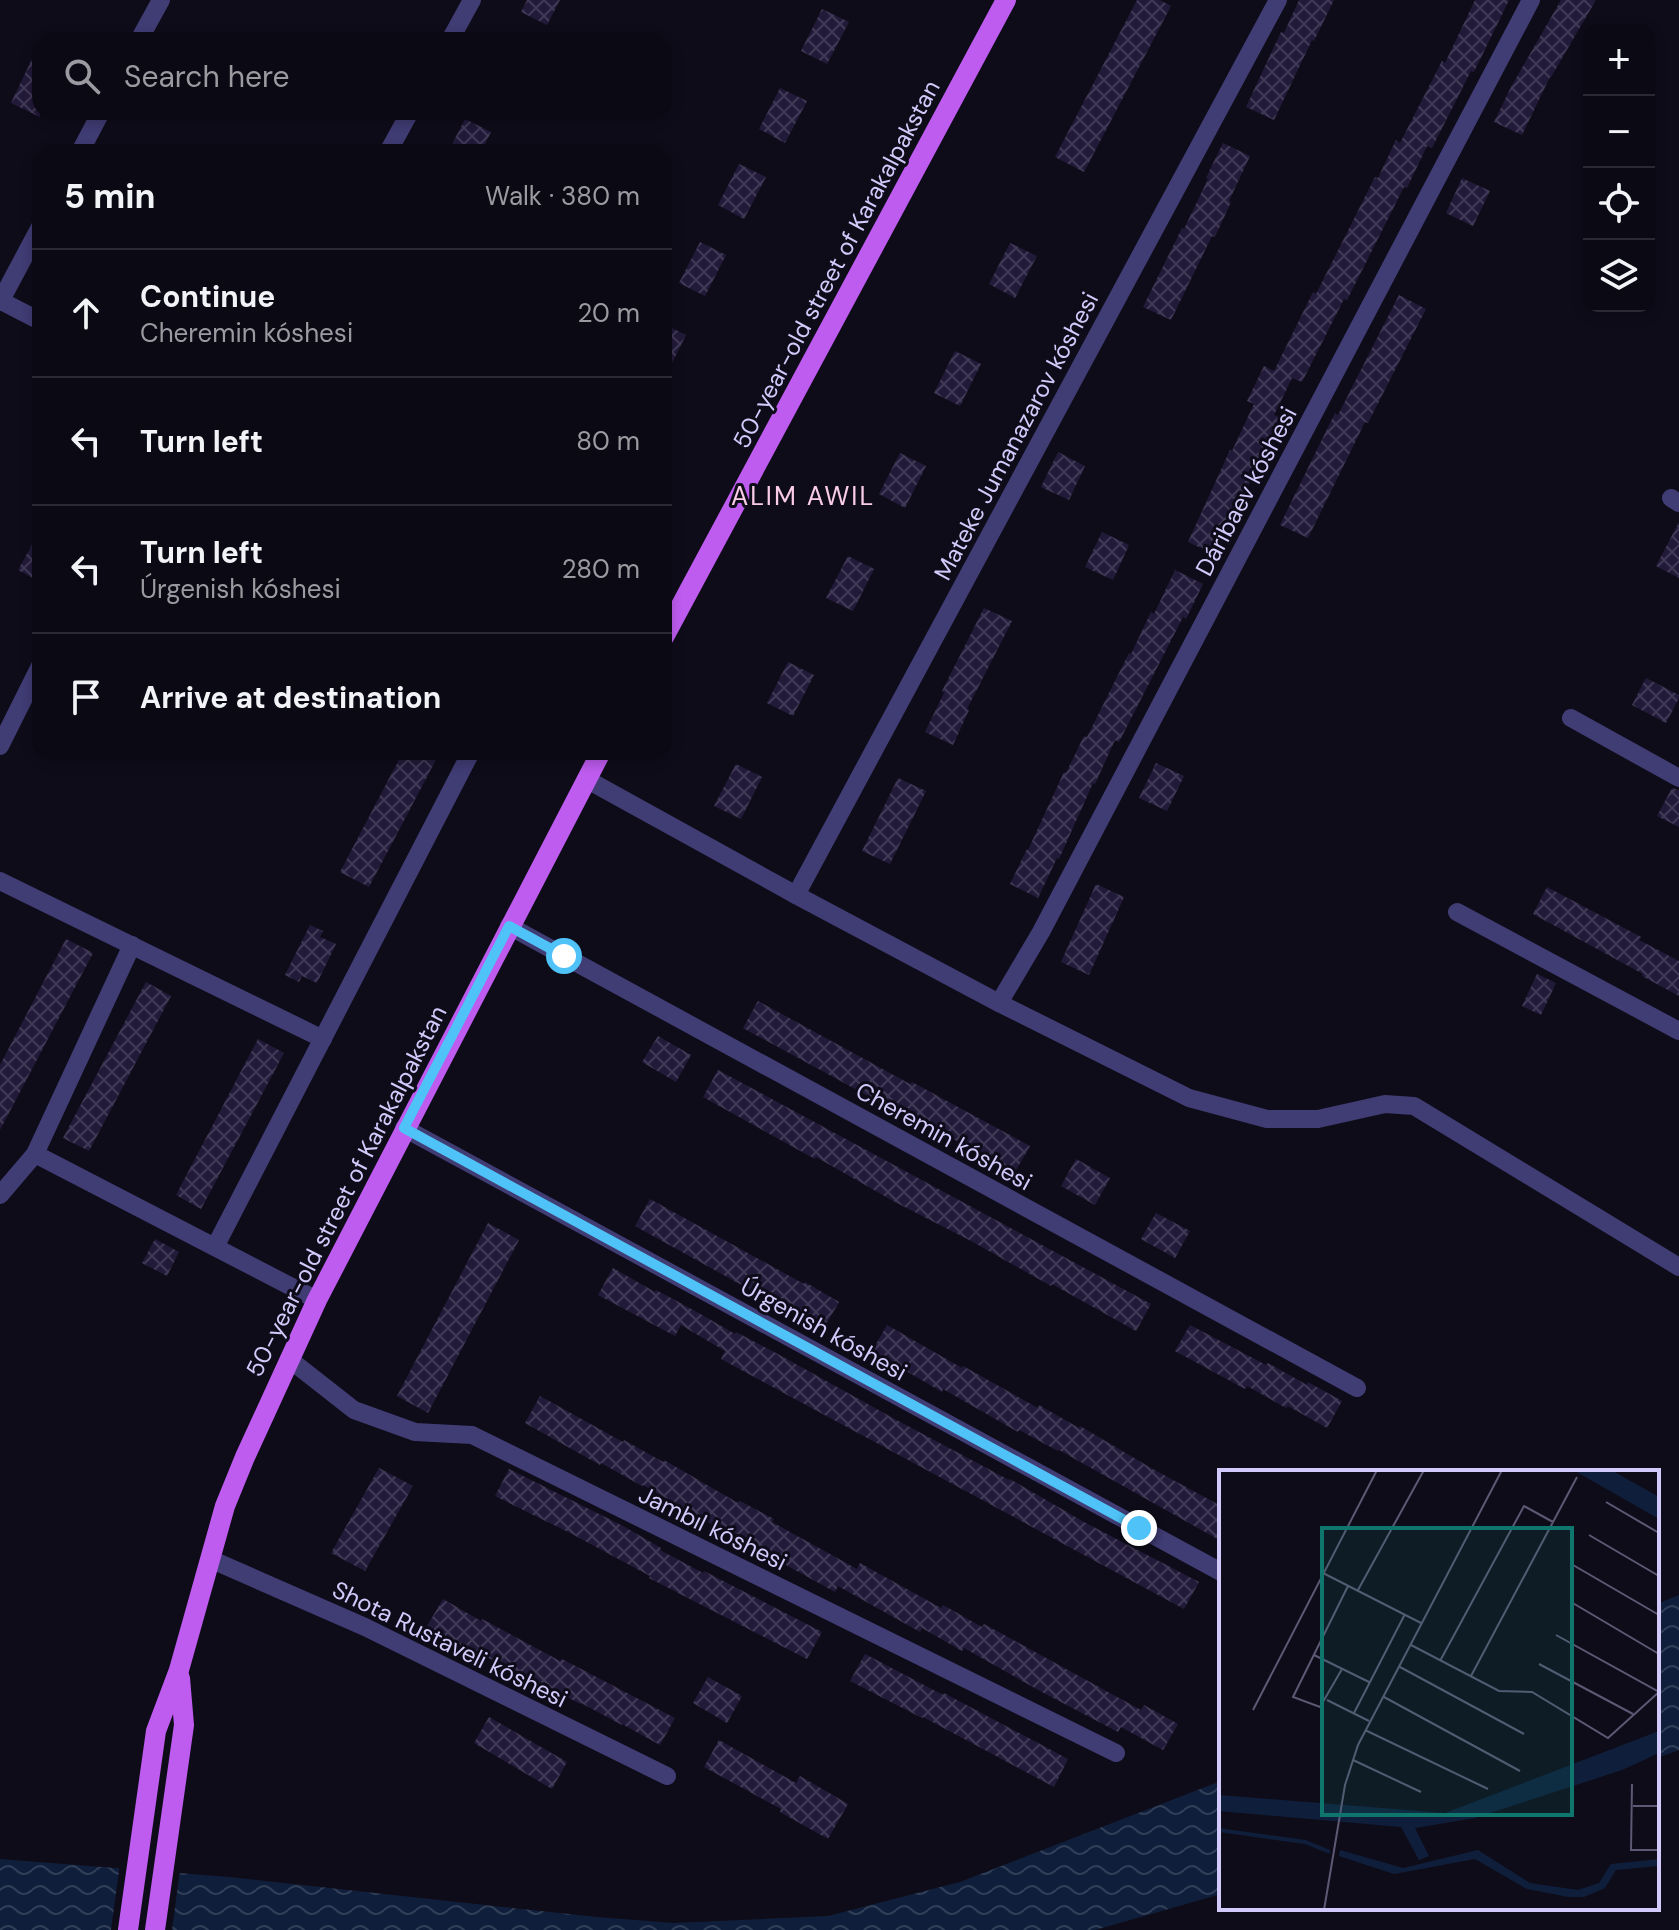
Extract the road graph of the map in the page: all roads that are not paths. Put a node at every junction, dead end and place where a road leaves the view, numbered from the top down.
1 (161, 0) edge
2 (472, 0) edge
3 (1006, 0) edge
4 (1278, 0) edge
5 (1531, 0) edge
6 (143, 32) edge
7 (454, 32) edge
8 (97, 120) edge
9 (406, 120) edge
10 (84, 144) edge
11 (392, 144) edge
12 (32, 242) edge
13 (0, 302) edge
14 (32, 317) edge
15 (672, 622) edge
16 (32, 682) edge
17 (1571, 718) dead end
18 (0, 746) edge
19 (467, 760) edge
20 (597, 760) edge
21 (1679, 778) edge
22 (586, 779) junction
23 (0, 881) edge
24 (796, 895) junction
25 (1457, 912) dead end
26 (509, 926) junction
27 (132, 945) junction
28 (999, 1003) junction
29 (1679, 1031) edge
30 (323, 1039) junction
31 (404, 1128) junction
32 (35, 1154) junction
33 (0, 1195) edge
34 (215, 1247) junction
35 (1679, 1267) edge
36 (317, 1300) junction
37 (289, 1359) junction
38 (1357, 1388) dead end
39 (210, 1559) junction
40 (1219, 1571) edge
41 (179, 1670) junction
42 (1116, 1753) dead end
43 (667, 1776) dead end
44 (128, 1930) edge
45 (155, 1930) edge

1 - 6 street
2 - 7 street
3 - 15 main road, 50-year-old street of Karakalpakstan
4 - 24 street, Mateke Jumanazarov kóshesi
5 - 28 street, Dáribaev kóshesi
8 - 10 street
9 - 11 street
12 - 13 street
13 - 14 street
16 - 18 street
17 - 21 street
19 - 30 street
20 - 22 main road, 50-year-old street of Karakalpakstan
22 - 24 street
22 - 26 main road, 50-year-old street of Karakalpakstan
23 - 27 street
24 - 28 street
25 - 29 street
26 - 31 main road, 50-year-old street of Karakalpakstan
26 - 38 street, Cheremin kóshesi
27 - 30 street
27 - 32 street
28 - 35 street
30 - 34 street
31 - 36 main road, 50-year-old street of Karakalpakstan
31 - 40 street, Úrgenish kóshesi
32 - 33 street
32 - 34 street
34 - 36 street
36 - 37 main road, 50-year-old street of Karakalpakstan
37 - 39 main road, 50-year-old street of Karakalpakstan
37 - 42 street, Jambıl kóshesi
39 - 41 main road, 50-year-old street of Karakalpakstan
39 - 43 street, Shota Rustaveli kóshesi
41 - 44 main road, 50-year-old street of Karakalpakstan
41 - 45 main road

